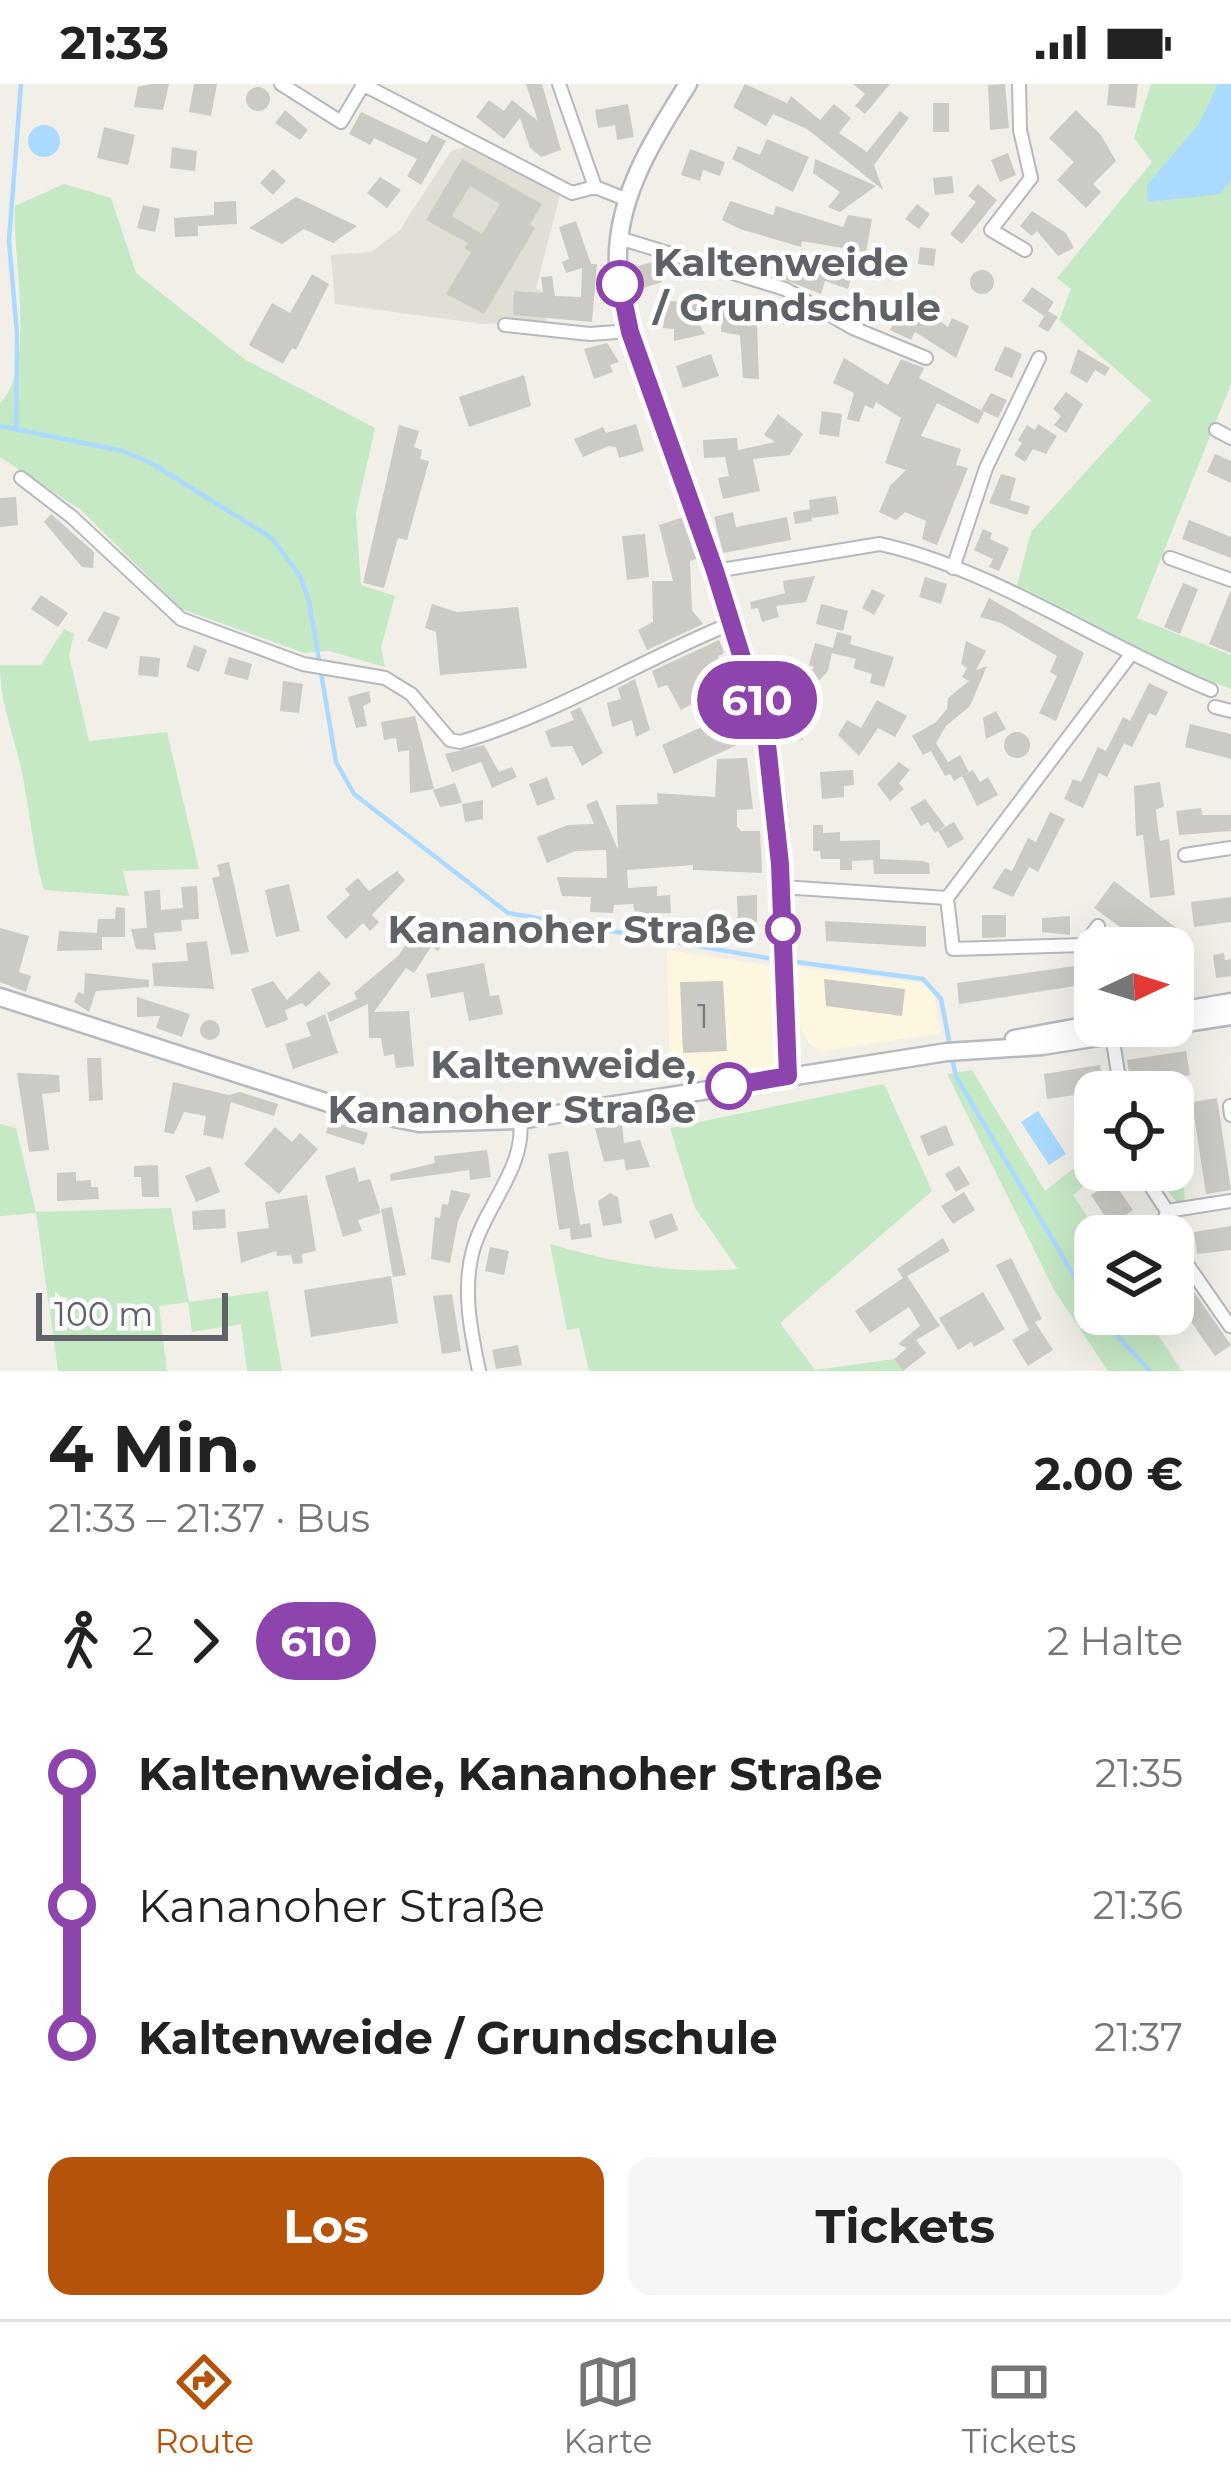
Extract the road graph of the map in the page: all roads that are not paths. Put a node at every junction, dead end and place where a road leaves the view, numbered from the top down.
1 (281, 84) edge
2 (363, 84) edge
3 (559, 84) edge
4 (688, 84) edge
5 (1019, 84) edge
6 (595, 188) junction
7 (628, 200) junction
8 (619, 238) junction
9 (1024, 250) dead end
10 (506, 325) dead end
11 (630, 332) junction
12 (926, 358) dead end
13 (1039, 358) dead end
14 (1216, 430) dead end
15 (1231, 438) edge
16 (21, 478) dead end
17 (1170, 558) dead end
18 (953, 568) junction
19 (715, 571) junction
20 (1231, 580) edge
21 (732, 623) junction
22 (1130, 657) junction
23 (1211, 690) dead end
24 (1215, 706) dead end
25 (1231, 711) edge
26 (1231, 848) edge
27 (1185, 855) dead end
28 (782, 887) junction
29 (947, 898) junction
30 (1098, 926) dead end
31 (0, 998) edge
32 (1231, 1002) edge
33 (1194, 1008) edge
34 (1231, 1016) edge
35 (1194, 1022) edge
36 (1074, 1028) edge
37 (1074, 1039) edge
38 (958, 1050) junction
39 (788, 1076) junction
40 (1230, 1106) edge
41 (1231, 1115) edge
42 (520, 1120) junction
43 (1154, 1191) edge
44 (1231, 1202) edge
45 (1167, 1211) junction
46 (1166, 1215) edge
47 (1194, 1274) edge
48 (1230, 1326) edge
49 (479, 1371) edge

1 - 2 street
2 - 6 street
3 - 6 street
4 - 7 main road
5 - 9 street
6 - 7 street
7 - 8 main road
8 - 11 main road
8 - 12 street
10 - 11 street
11 - 19 main road
13 - 18 street
14 - 15 street
16 - 21 street
17 - 20 street
18 - 19 street
18 - 22 street
19 - 21 main road
21 - 28 main road
22 - 23 street
22 - 29 street
24 - 25 street
26 - 27 street
28 - 29 street
28 - 39 main road
29 - 30 street
31 - 42 main road
32 - 33 main road
34 - 35 main road
36 - 38 main road
37 - 38 main road
38 - 39 main road
39 - 42 main road
40 - 41 street
42 - 49 street
43 - 45 street
44 - 45 street
45 - 46 street
47 - 48 street

